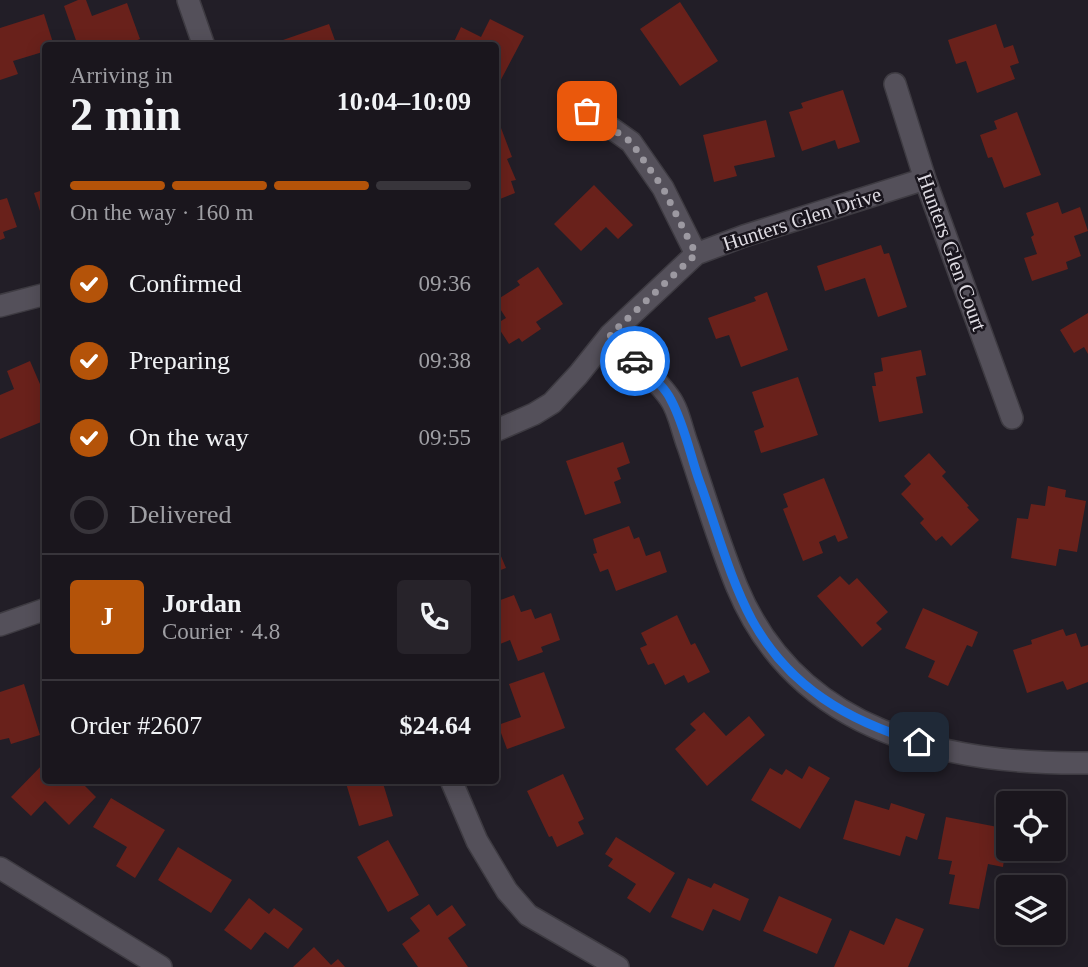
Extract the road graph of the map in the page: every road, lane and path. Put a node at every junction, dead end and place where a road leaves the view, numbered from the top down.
1 (188, 0) edge
2 (203, 42) edge
3 (895, 84) dead end
4 (587, 111) dead end
5 (925, 179) junction
6 (696, 254) junction
7 (42, 296) edge
8 (0, 306) edge
9 (610, 335) junction
10 (1012, 418) dead end
11 (499, 429) edge
12 (42, 610) edge
13 (0, 625) edge
14 (1088, 763) edge
15 (453, 784) edge
16 (0, 869) edge
17 (161, 967) edge
18 (618, 967) edge

1 - 2 street
3 - 5 street, Hunters Glen Court
4 - 6 street
5 - 6 street, Hunters Glen Drive
5 - 10 street, Hunters Glen Court
6 - 9 street, Hunters Glen Drive
7 - 8 street
9 - 11 street, Hunters Glen Drive
9 - 14 street
12 - 13 street
15 - 18 street
16 - 17 street

